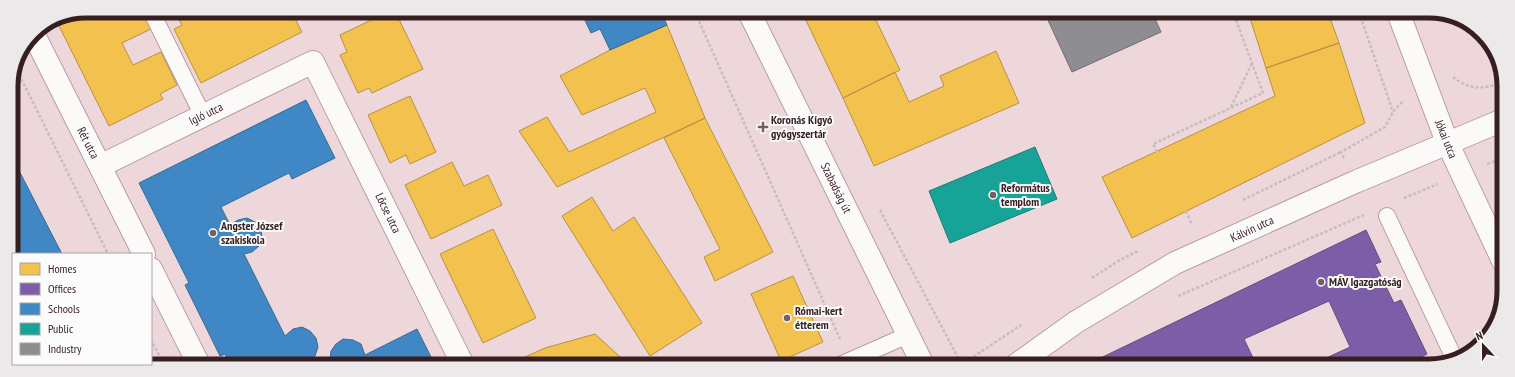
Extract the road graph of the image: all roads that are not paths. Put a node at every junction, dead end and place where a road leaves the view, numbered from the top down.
1 (156, 18) edge
2 (752, 18) edge
3 (1400, 18) edge
4 (37, 40) edge
5 (313, 62) joint
6 (203, 116) junction
7 (1497, 122) edge
8 (1446, 142) junction
9 (100, 166) junction
10 (1387, 216) dead end
11 (1497, 250) edge
12 (144, 253) edge
13 (152, 271) edge
14 (908, 335) junction
15 (1452, 355) edge
16 (196, 359) edge
17 (460, 359) edge
18 (854, 359) edge
19 (920, 359) edge
20 (1024, 359) edge

1 - 6 lane
2 - 14 street, Szabadság út
3 - 8 street, Jókai utca
4 - 9 street, Rét utca
5 - 6 street, Igló utca
5 - 17 street, Lőcse utca
6 - 9 street, Igló utca
7 - 8 street, Kálvin utca
8 - 11 street, Jókai utca
8 - 20 street, Kálvin utca
9 - 12 street, Rét utca
10 - 15 lane
13 - 16 street
14 - 18 lane
14 - 19 street, Szabadság út

